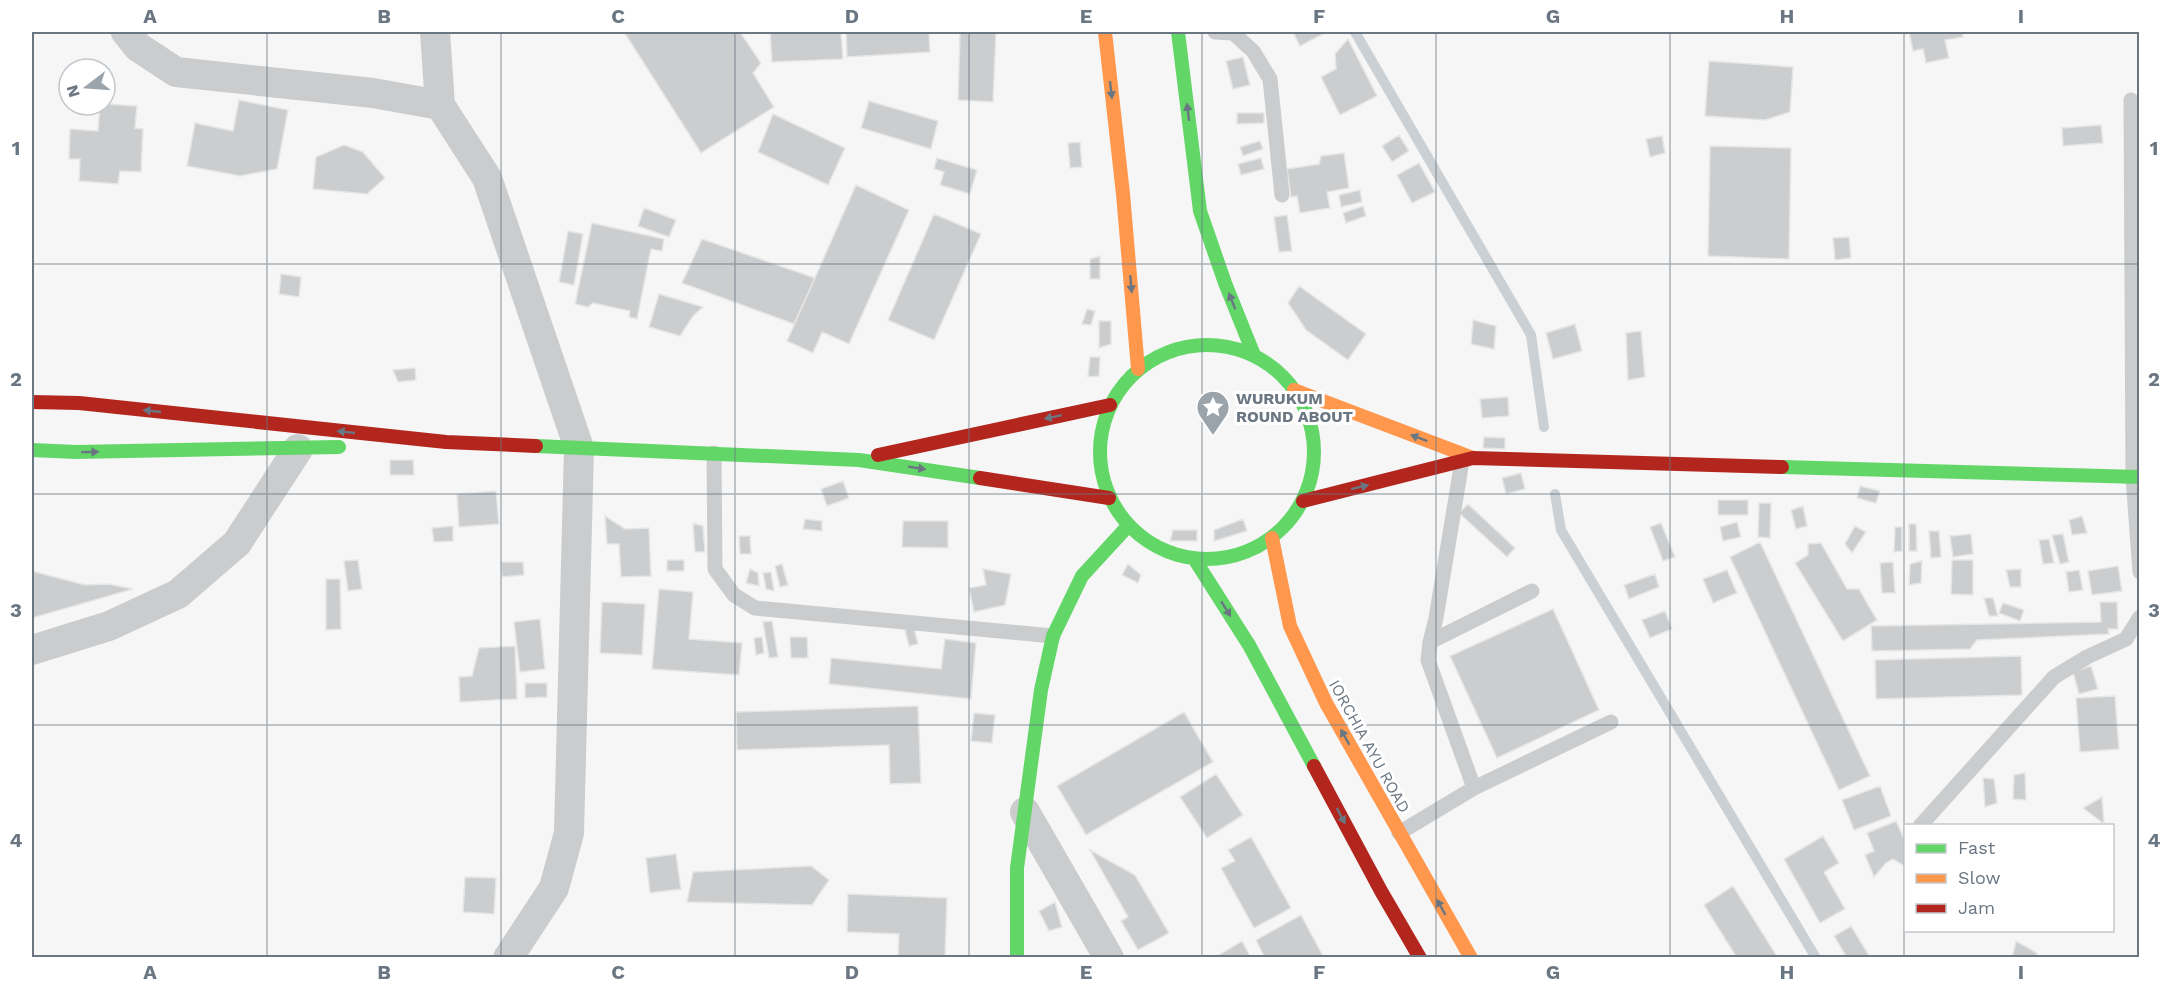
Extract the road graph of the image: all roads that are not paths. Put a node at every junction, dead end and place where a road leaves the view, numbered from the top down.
1 (126, 32) edge
2 (435, 32) edge
3 (1105, 32) edge
4 (1179, 32) edge
5 (1215, 32) edge
6 (2131, 100) dead end
7 (441, 105) junction
8 (1282, 195) dead end
9 (1254, 356) junction
10 (1138, 369) junction
11 (1294, 390) junction
12 (32, 402) edge
13 (1110, 405) junction
14 (446, 442) junction
15 (579, 448) junction
16 (298, 449) junction
17 (32, 450) edge
18 (714, 453) junction
19 (859, 460) junction
20 (1468, 460) junction
21 (2136, 477) edge
22 (1109, 498) junction
23 (1303, 501) junction
24 (1128, 526) junction
25 (1272, 538) junction
26 (1195, 560) junction
27 (2139, 572) edge
28 (1532, 591) dead end
29 (2139, 618) edge
30 (1053, 636) junction
31 (1430, 642) junction
32 (32, 650) edge
33 (1611, 722) dead end
34 (1474, 788) junction
35 (1025, 812) junction
36 (1921, 824) edge
37 (1399, 833) junction
38 (508, 957) edge
39 (1017, 957) edge
40 (1109, 957) edge
41 (1420, 957) edge
42 (1471, 957) edge

1 - 7 street
2 - 7 street
3 -> 10 main road
9 -> 4 main road
5 - 8 lane
6 - 21 lane
7 - 15 street
9 - 10 main road
9 - 11 main road
10 - 13 main road
20 -> 11 main road
11 - 23 main road
14 -> 12 main road
13 -> 19 main road
13 - 22 main road
14 - 15 main road
14 - 16 main road
15 - 18 main road
15 - 38 street
17 -> 16 main road
16 - 32 street
18 - 19 main road
18 - 30 lane
19 -> 22 main road
20 - 21 main road
23 -> 20 main road
20 - 31 lane
21 - 27 lane
22 - 24 main road
23 - 25 main road
24 - 26 main road
24 - 30 main road
25 - 26 main road
37 -> 25 main road, IORCHIA AYU ROAD
26 -> 41 main road
28 - 31 lane
29 - 36 lane
30 - 35 main road
31 - 34 lane
33 - 34 lane
34 - 37 lane
35 - 39 main road
35 - 40 street
42 -> 37 main road, IORCHIA AYU ROAD

